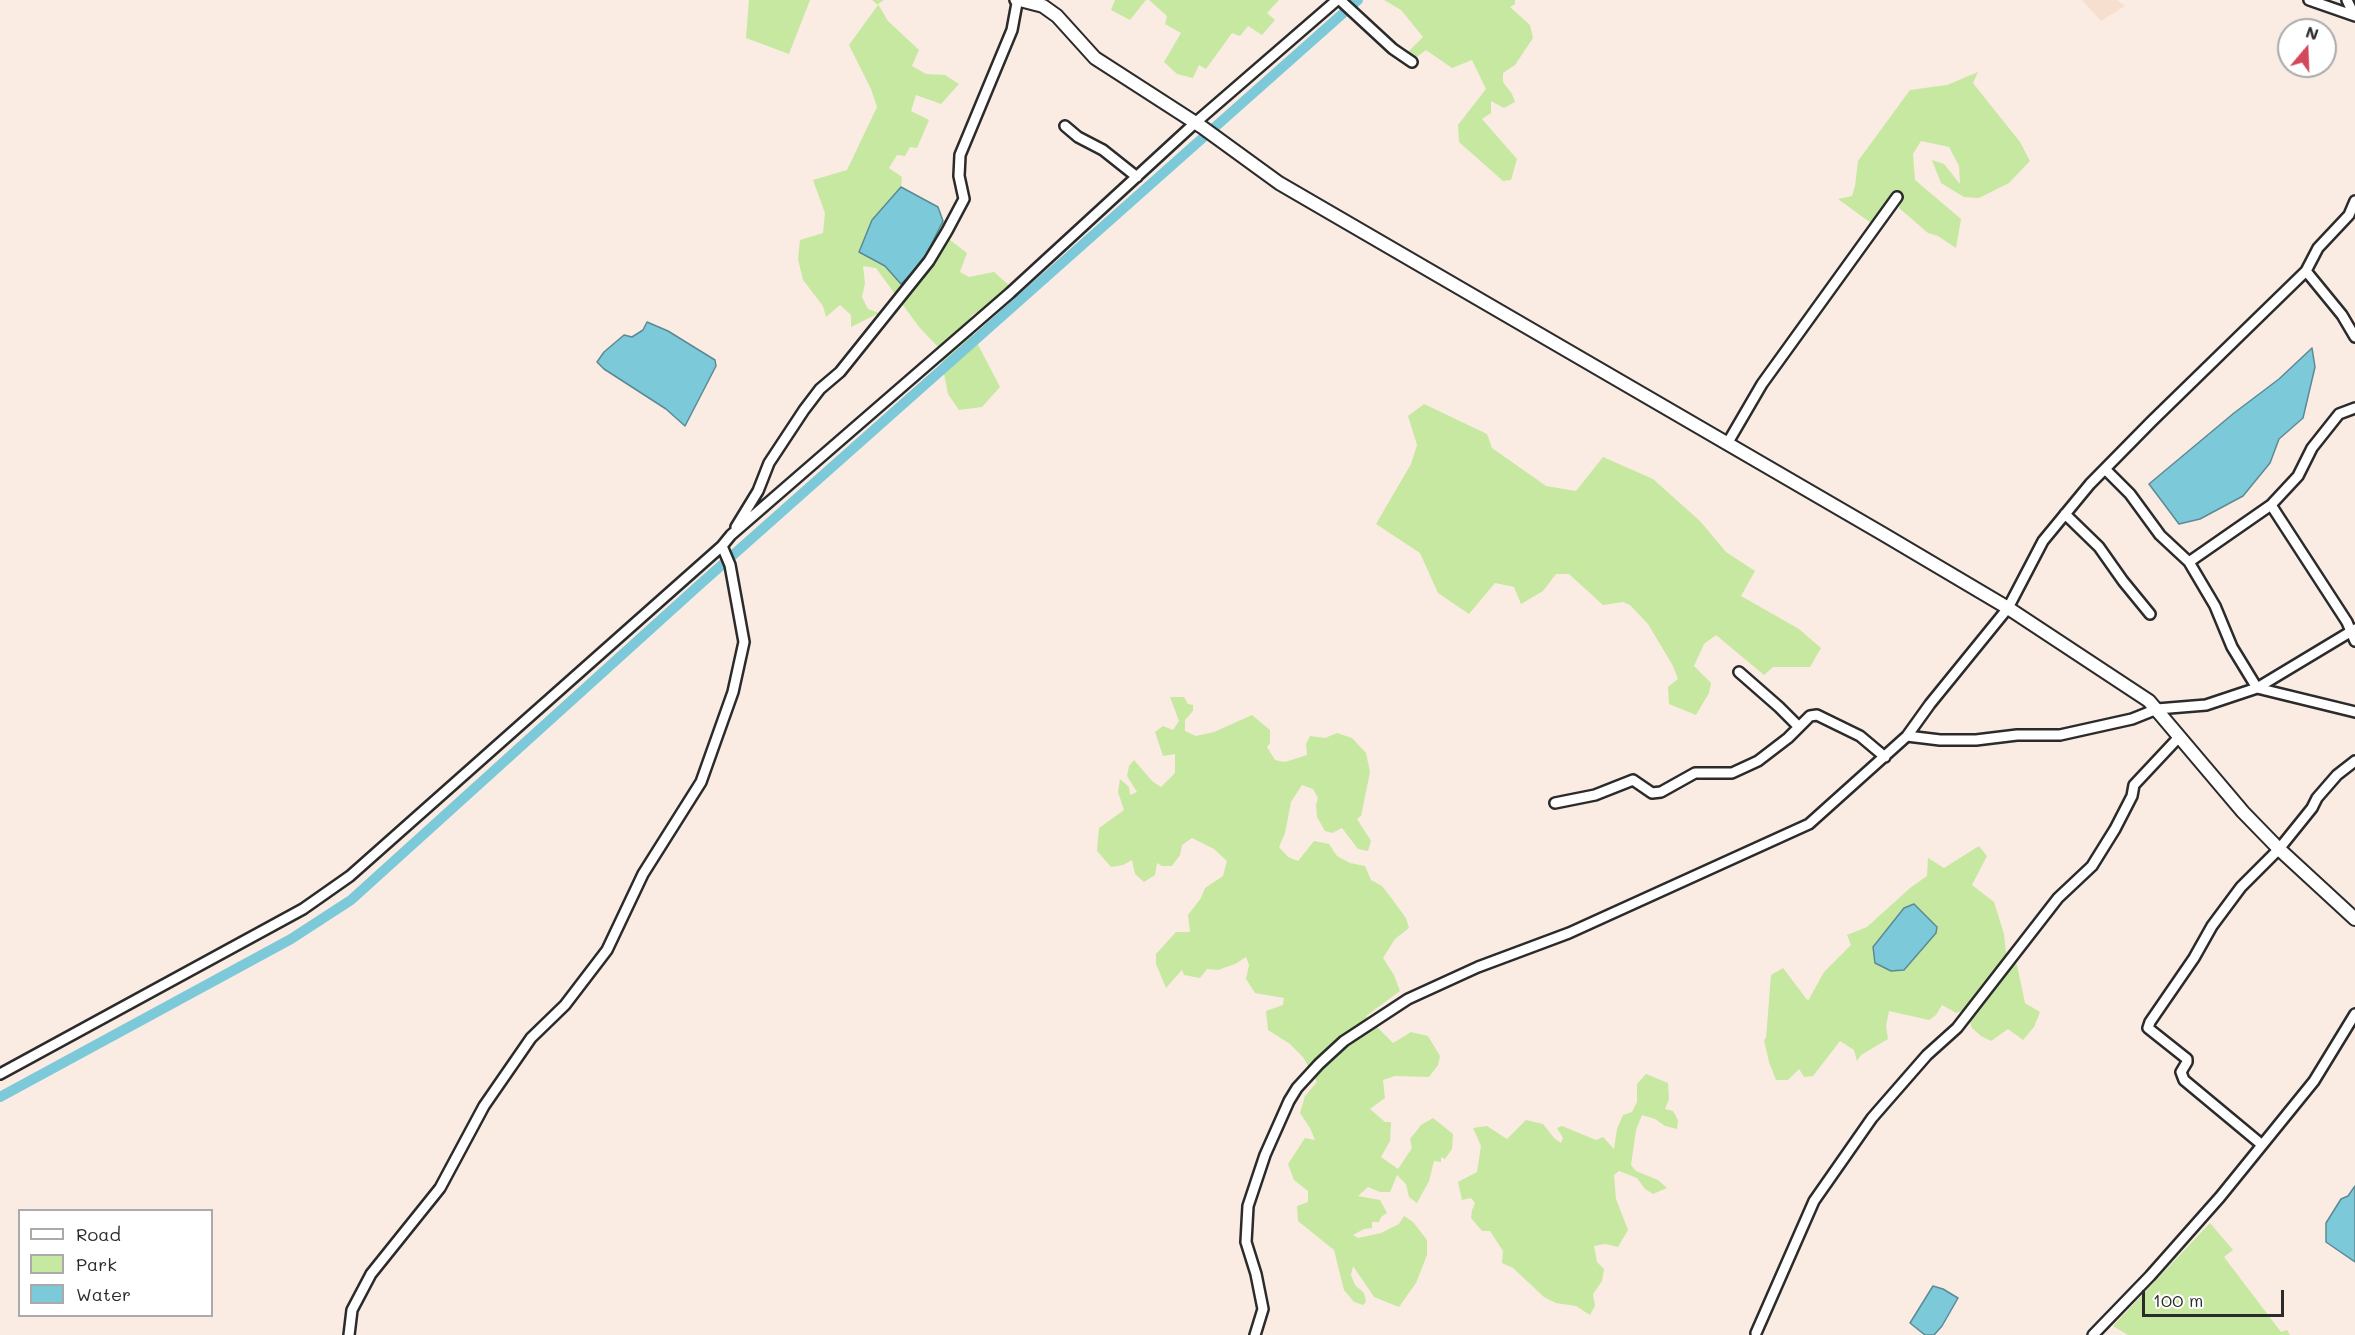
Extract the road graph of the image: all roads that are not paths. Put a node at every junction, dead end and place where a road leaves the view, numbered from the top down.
1 (1015, 0) edge
2 (1020, 0) edge
3 (2309, 0) edge
4 (2347, 0) edge
5 (1044, 3) edge
6 (1345, 4) edge
7 (2354, 16) edge
8 (1412, 62) dead end
9 (1199, 125) junction
10 (1065, 126) dead end
11 (1137, 177) junction
12 (1897, 197) dead end
13 (2355, 201) edge
14 (2306, 272) junction
15 (2355, 337) edge
16 (2355, 408) edge
17 (1727, 444) junction
18 (2106, 470) junction
19 (2271, 505) junction
20 (2066, 514) junction
21 (731, 535) junction
22 (725, 550) junction
23 (2189, 562) junction
24 (2008, 608) junction
25 (2150, 615) dead end
26 (2353, 634) edge
27 (1739, 672) dead end
28 (2257, 688) junction
29 (2157, 709) junction
30 (2355, 712) edge
31 (1799, 727) junction
32 (1907, 736) junction
33 (2179, 737) junction
34 (1885, 757) junction
35 (2355, 761) edge
36 (1555, 803) dead end
37 (2279, 849) junction
38 (2355, 919) edge
39 (2355, 1014) edge
40 (0, 1074) edge
41 (2261, 1144) junction
42 (1756, 1333) dead end
43 (349, 1335) edge
44 (1255, 1335) edge
45 (2093, 1335) edge

1 - 21 street
2 - 5 main road
3 - 7 street
4 - 7 street
5 - 9 main road
6 - 8 street
6 - 9 street
9 - 11 street
9 - 17 main road
10 - 11 street
11 - 21 street
12 - 17 street
13 - 14 street
14 - 15 street
14 - 18 street
16 - 19 street
17 - 24 main road
18 - 20 street
18 - 23 street
19 - 23 street
19 - 26 street
20 - 24 street
20 - 25 street
21 - 22 street
22 - 40 street
22 - 43 street
23 - 28 street
24 - 29 main road
24 - 32 street
26 - 28 street
27 - 31 street
28 - 29 street
28 - 30 street
29 - 32 street
29 - 33 main road
31 - 34 street
31 - 36 street
32 - 34 street
33 - 37 main road
33 - 42 street
34 - 44 street
35 - 37 street
37 - 38 main road
37 - 41 street
39 - 41 street
41 - 45 street

